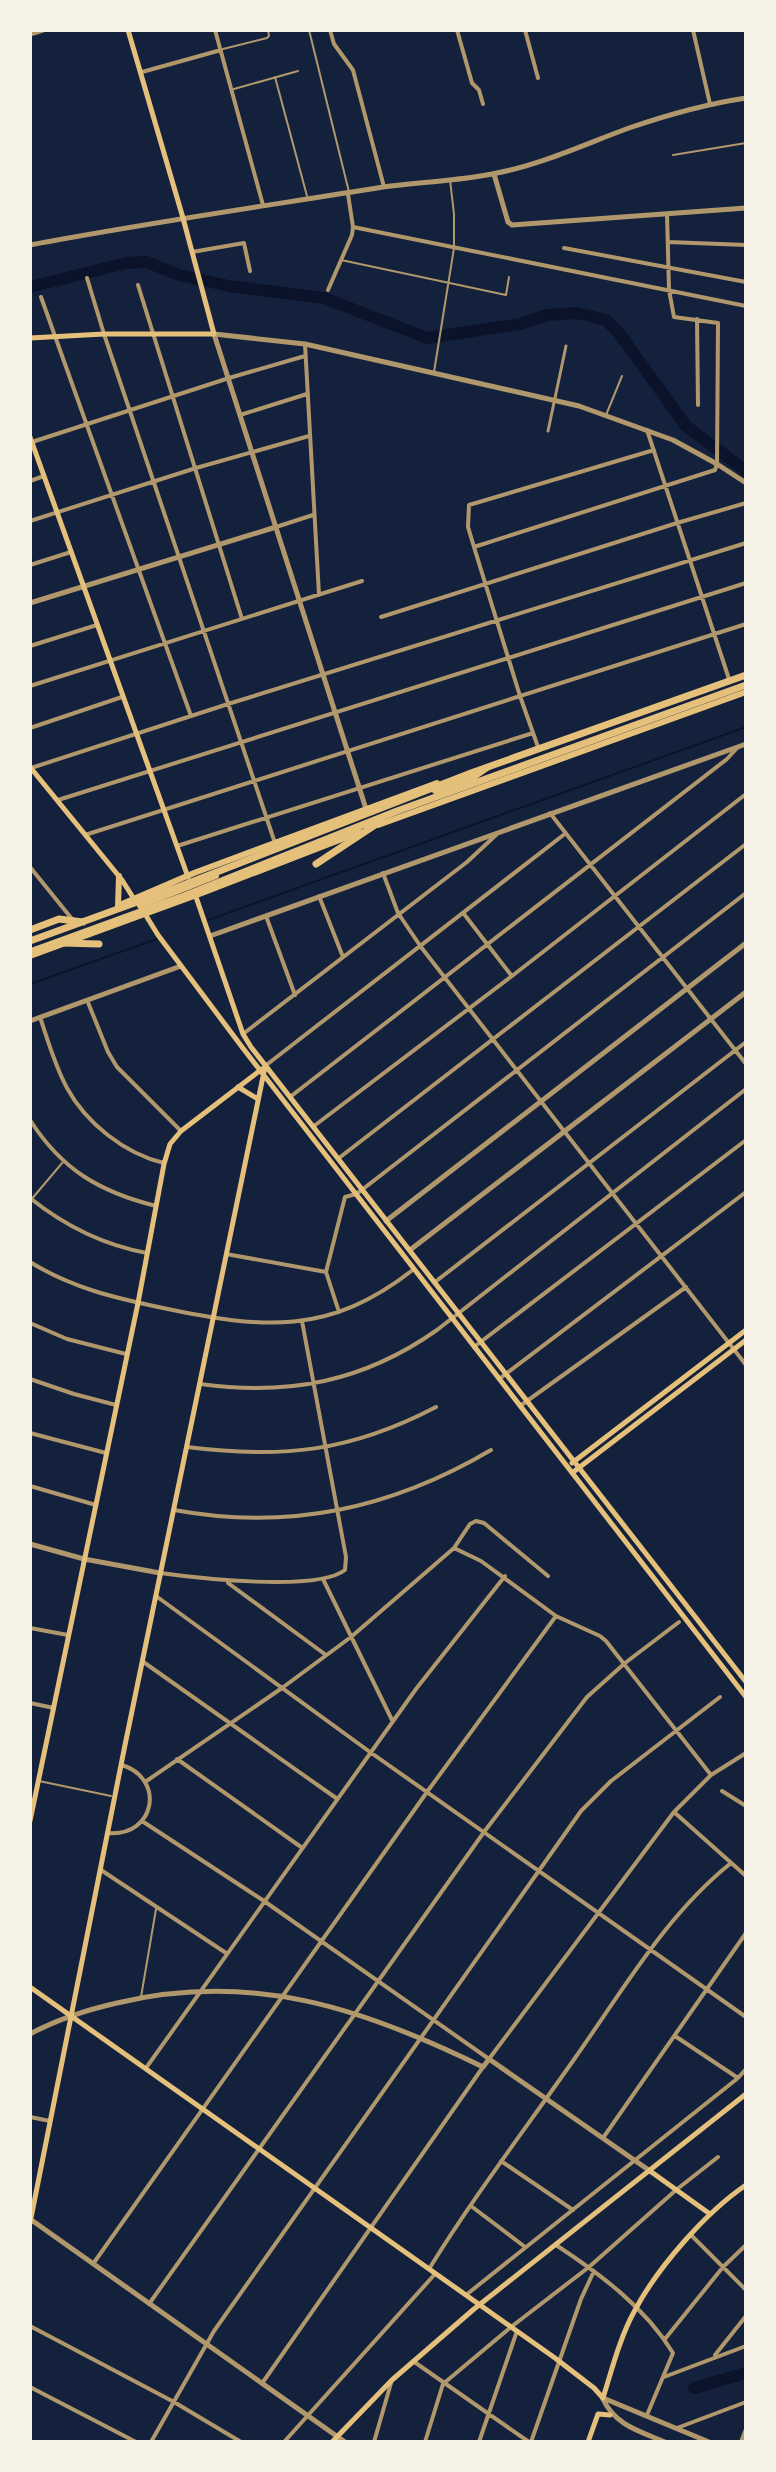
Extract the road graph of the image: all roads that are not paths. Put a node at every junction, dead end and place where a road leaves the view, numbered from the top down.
1 (43, 30) edge
2 (128, 30) edge
3 (215, 30) edge
4 (268, 30) edge
5 (309, 30) edge
6 (330, 30) edge
7 (457, 30) edge
8 (525, 30) edge
9 (693, 30) edge
10 (30, 34) edge
11 (221, 50) junction
12 (298, 71) dead end
13 (142, 72) junction
14 (275, 77) junction
15 (538, 78) dead end
16 (232, 89) junction
17 (746, 98) edge
18 (483, 104) dead end
19 (710, 104) junction
20 (746, 143) edge
21 (673, 155) dead end
22 (494, 174) junction
23 (450, 179) junction
24 (384, 187) junction
25 (349, 194) junction
26 (308, 200) junction
27 (263, 207) junction
28 (746, 208) edge
29 (667, 214) junction
30 (183, 218) junction
31 (353, 227) junction
32 (668, 242) junction
33 (30, 245) edge
34 (746, 245) edge
35 (454, 248) junction
36 (564, 248) dead end
37 (192, 252) junction
38 (340, 260) junction
39 (669, 268) junction
40 (250, 271) dead end
41 (509, 277) dead end
42 (87, 278) dead end
43 (746, 282) edge
44 (449, 284) junction
45 (138, 285) dead end
46 (328, 290) dead end
47 (669, 290) junction
48 (41, 297) dead end
49 (746, 306) edge
50 (697, 319) junction
51 (104, 334) junction
52 (214, 334) junction
53 (152, 335) junction
54 (55, 336) junction
55 (30, 338) edge
56 (305, 344) junction
57 (566, 346) dead end
58 (305, 356) junction
59 (434, 373) junction
60 (622, 376) dead end
61 (229, 378) junction
62 (308, 393) junction
63 (173, 396) junction
64 (556, 399) junction
65 (698, 405) dead end
66 (129, 410) junction
67 (240, 415) junction
68 (606, 415) junction
69 (87, 424) junction
70 (647, 429) junction
71 (548, 431) dead end
72 (309, 436) junction
73 (31, 441) edge
74 (654, 450) junction
75 (252, 452) junction
76 (717, 464) junction
77 (196, 468) junction
78 (44, 476) junction
79 (30, 481) edge
80 (153, 482) junction
81 (746, 483) edge
82 (666, 487) junction
83 (113, 495) junction
84 (746, 503) edge
85 (57, 512) junction
86 (313, 515) junction
87 (30, 521) edge
88 (677, 523) junction
89 (276, 527) junction
90 (746, 543) edge
91 (220, 544) junction
92 (474, 547) junction
93 (71, 552) junction
94 (178, 557) junction
95 (689, 560) junction
96 (30, 565) edge
97 (139, 570) junction
98 (362, 581) dead end
99 (746, 583) edge
100 (485, 585) junction
101 (83, 587) junction
102 (319, 595) junction
103 (702, 597) junction
104 (300, 601) junction
105 (30, 603) edge
106 (381, 617) dead end
107 (242, 619) junction
108 (496, 621) junction
109 (746, 624) edge
110 (97, 625) junction
111 (204, 631) junction
112 (714, 634) junction
113 (165, 644) junction
114 (30, 646) edge
115 (507, 657) junction
116 (110, 661) junction
117 (746, 674) edge
118 (323, 676) junction
119 (729, 679) junction
120 (746, 685) edge
121 (30, 686) edge
122 (746, 692) edge
123 (520, 696) junction
124 (123, 697) junction
125 (228, 704) junction
126 (335, 713) junction
127 (191, 716) junction
128 (30, 728) edge
129 (533, 733) junction
130 (136, 734) junction
131 (241, 744) junction
132 (746, 744) edge
133 (538, 747) junction
134 (738, 747) junction
135 (347, 752) junction
136 (30, 768) edge
137 (150, 771) junction
138 (254, 781) junction
139 (359, 789) junction
140 (746, 794) edge
141 (56, 801) junction
142 (164, 809) junction
143 (367, 811) junction
144 (397, 811) junction
145 (550, 813) junction
146 (266, 817) junction
147 (499, 832) junction
148 (566, 833) junction
149 (84, 835) junction
150 (275, 843) junction
151 (746, 844) edge
152 (177, 846) junction
153 (316, 864) dead end
154 (590, 865) junction
155 (30, 867) edge
156 (383, 873) junction
157 (119, 876) junction
158 (188, 876) junction
159 (192, 886) junction
160 (746, 893) edge
161 (195, 896) junction
162 (319, 896) junction
163 (615, 896) junction
164 (134, 899) junction
165 (118, 906) junction
166 (140, 906) dead end
167 (398, 913) junction
168 (145, 914) junction
169 (464, 914) junction
170 (266, 916) junction
171 (85, 922) junction
172 (76, 924) junction
173 (639, 927) junction
174 (30, 928) edge
175 (210, 936) junction
176 (30, 941) edge
177 (56, 943) junction
178 (746, 943) edge
179 (99, 944) dead end
180 (488, 945) junction
181 (421, 947) junction
182 (30, 954) edge
183 (343, 958) junction
184 (663, 958) junction
185 (181, 966) junction
186 (512, 976) junction
187 (445, 978) junction
188 (687, 988) junction
189 (746, 992) edge
190 (295, 995) junction
191 (87, 1000) junction
192 (469, 1009) junction
193 (40, 1017) junction
194 (710, 1019) junction
195 (30, 1021) edge
196 (243, 1034) junction
197 (493, 1039) junction
198 (746, 1042) edge
199 (735, 1050) junction
200 (746, 1064) edge
201 (263, 1070) junction
202 (517, 1071) junction
203 (238, 1087) junction
204 (746, 1089) edge
205 (290, 1097) junction
206 (258, 1099) junction
207 (540, 1100) junction
208 (30, 1120) edge
209 (314, 1126) junction
210 (181, 1131) junction
211 (565, 1132) junction
212 (746, 1140) edge
213 (339, 1158) junction
214 (64, 1161) junction
215 (164, 1164) junction
216 (589, 1164) junction
217 (363, 1189) junction
218 (746, 1192) edge
219 (613, 1193) junction
220 (356, 1194) junction
221 (30, 1200) edge
222 (156, 1206) junction
223 (387, 1220) junction
224 (636, 1224) junction
225 (381, 1225) junction
226 (410, 1250) junction
227 (147, 1253) junction
228 (226, 1253) junction
229 (403, 1255) junction
230 (661, 1256) junction
231 (30, 1262) edge
232 (414, 1269) junction
233 (326, 1272) junction
234 (435, 1282) junction
235 (686, 1287) junction
236 (138, 1303) junction
237 (339, 1312) junction
238 (459, 1313) junction
239 (452, 1318) junction
240 (213, 1319) junction
241 (302, 1321) junction
242 (30, 1323) edge
243 (746, 1330) edge
244 (746, 1340) edge
245 (482, 1342) junction
246 (729, 1343) junction
247 (474, 1347) junction
248 (734, 1349) junction
249 (126, 1354) junction
250 (746, 1365) edge
251 (506, 1373) junction
252 (30, 1379) edge
253 (499, 1379) junction
254 (200, 1384) junction
255 (313, 1384) junction
256 (527, 1401) junction
257 (116, 1405) junction
258 (520, 1406) junction
259 (436, 1407) dead end
260 (547, 1427) junction
261 (540, 1432) junction
262 (30, 1433) edge
263 (187, 1447) junction
264 (326, 1447) junction
265 (491, 1450) dead end
266 (106, 1453) junction
267 (574, 1461) junction
268 (567, 1467) junction
269 (579, 1468) junction
270 (572, 1473) junction
271 (30, 1486) edge
272 (96, 1505) junction
273 (174, 1510) junction
274 (337, 1511) junction
275 (626, 1529) junction
276 (619, 1535) junction
277 (30, 1544) edge
278 (454, 1548) junction
279 (84, 1559) junction
280 (160, 1573) junction
281 (505, 1576) junction
282 (548, 1576) dead end
283 (323, 1579) junction
284 (226, 1581) junction
285 (156, 1596) junction
286 (556, 1616) junction
287 (679, 1622) dead end
288 (30, 1628) edge
289 (68, 1635) junction
290 (351, 1637) junction
291 (326, 1655) junction
292 (142, 1661) junction
293 (730, 1662) junction
294 (625, 1663) junction
295 (724, 1668) junction
296 (746, 1682) edge
297 (282, 1688) junction
298 (720, 1697) dead end
299 (746, 1697) edge
300 (30, 1703) edge
301 (54, 1708) junction
302 (392, 1721) junction
303 (230, 1724) junction
304 (676, 1731) junction
305 (370, 1752) junction
306 (746, 1753) edge
307 (177, 1759) junction
308 (121, 1765) junction
309 (711, 1775) junction
310 (30, 1779) edge
311 (38, 1781) junction
312 (145, 1782) junction
313 (722, 1791) dead end
314 (427, 1792) junction
315 (116, 1796) junction
316 (336, 1799) junction
317 (746, 1806) edge
318 (674, 1812) junction
319 (30, 1821) edge
320 (142, 1821) junction
321 (484, 1832) junction
322 (108, 1833) junction
323 (301, 1847) junction
324 (731, 1863) junction
325 (101, 1870) junction
326 (538, 1871) junction
327 (746, 1876) edge
328 (264, 1901) junction
329 (157, 1908) junction
330 (599, 1912) junction
331 (746, 1933) edge
332 (322, 1943) junction
333 (651, 1950) junction
334 (226, 1953) junction
335 (377, 1981) junction
336 (30, 1987) edge
337 (707, 1991) junction
338 (200, 1992) junction
339 (285, 1996) junction
340 (141, 1997) junction
341 (355, 2013) junction
342 (71, 2016) junction
343 (746, 2017) edge
344 (432, 2020) junction
345 (30, 2034) edge
346 (675, 2036) junction
347 (420, 2037) junction
348 (489, 2059) junction
349 (483, 2067) junction
350 (146, 2068) junction
351 (746, 2069) edge
352 (738, 2078) junction
353 (746, 2094) edge
354 (546, 2099) junction
355 (204, 2109) junction
356 (30, 2117) edge
357 (50, 2121) junction
358 (603, 2138) junction
359 (260, 2149) junction
360 (718, 2157) dead end
361 (501, 2161) junction
362 (635, 2161) junction
363 (650, 2171) junction
364 (745, 2186) edge
365 (315, 2189) junction
366 (676, 2190) junction
367 (471, 2206) junction
368 (573, 2210) junction
369 (710, 2214) junction
370 (30, 2220) edge
371 (372, 2229) junction
372 (691, 2235) junction
373 (556, 2245) junction
374 (746, 2245) edge
375 (525, 2247) junction
376 (93, 2264) junction
377 (723, 2267) junction
378 (429, 2269) junction
379 (592, 2269) junction
380 (435, 2273) junction
381 (746, 2290) edge
382 (466, 2295) junction
383 (149, 2304) junction
384 (479, 2305) junction
385 (636, 2307) junction
386 (746, 2316) edge
387 (30, 2326) edge
388 (514, 2329) junction
389 (665, 2339) junction
390 (206, 2343) junction
391 (746, 2346) edge
392 (713, 2357) junction
393 (413, 2361) junction
394 (559, 2361) junction
395 (664, 2377) junction
396 (392, 2380) junction
397 (263, 2382) junction
398 (443, 2384) junction
399 (30, 2387) edge
400 (603, 2398) junction
401 (174, 2402) junction
402 (746, 2402) edge
403 (488, 2414) junction
404 (308, 2415) junction
405 (610, 2415) junction
406 (647, 2415) junction
407 (677, 2429) junction
408 (746, 2429) edge
409 (335, 2439) edge
410 (136, 2442) edge
411 (151, 2442) edge
412 (241, 2442) edge
413 (284, 2442) edge
414 (345, 2442) edge
415 (374, 2442) edge
416 (425, 2442) edge
417 (479, 2442) edge
418 (530, 2442) edge
419 (588, 2442) edge
420 (665, 2442) edge
421 (709, 2442) edge
422 (741, 2442) edge

1 - 10 street
2 - 13 main road
3 - 11 street
4 - 11 lane
5 - 25 lane
6 - 24 street
7 - 18 street
8 - 15 street
9 - 19 street
11 - 13 street
11 - 16 street
12 - 14 lane
13 - 30 main road
14 - 16 lane
14 - 26 lane
16 - 27 street
17 - 19 street
19 - 22 street
20 - 21 lane
22 - 23 street
22 - 29 street
23 - 24 street
23 - 35 lane
24 - 25 street
25 - 26 street
25 - 31 street
26 - 27 street
27 - 30 street
28 - 29 street
29 - 32 street
30 - 33 street
30 - 37 main road
31 - 35 street
31 - 38 street
32 - 34 street
32 - 39 street
35 - 44 lane
35 - 47 street
36 - 39 street
37 - 40 street
37 - 52 main road
38 - 44 lane
38 - 46 street
39 - 43 street
39 - 47 street
41 - 44 lane
42 - 51 street
44 - 59 lane
45 - 53 street
47 - 49 street
47 - 50 street
48 - 54 street
50 - 65 street
50 - 76 street
51 - 53 main road
51 - 54 main road
51 - 66 street
52 - 53 main road
52 - 56 street
52 - 61 street
53 - 63 street
54 - 55 main road
54 - 69 street
56 - 58 street
56 - 59 street
57 - 64 street
58 - 61 street
58 - 62 street
59 - 64 street
60 - 68 lane
61 - 63 street
61 - 67 street
62 - 67 street
62 - 72 street
63 - 66 street
63 - 77 street
64 - 68 street
64 - 71 street
66 - 69 street
66 - 80 street
67 - 75 street
68 - 70 street
69 - 73 street
69 - 83 street
70 - 74 street
70 - 76 street
72 - 75 street
72 - 86 street
73 - 78 main road
74 - 82 street
74 - 92 street
75 - 77 street
75 - 89 street
76 - 81 street
76 - 82 street
77 - 80 street
77 - 91 street
78 - 79 street
78 - 85 main road
80 - 83 street
80 - 94 street
82 - 88 street
82 - 92 street
83 - 85 street
83 - 97 street
84 - 88 street
85 - 87 street
85 - 93 main road
86 - 89 street
86 - 102 street
88 - 95 street
88 - 100 street
89 - 91 street
89 - 104 street
90 - 95 street
91 - 94 street
91 - 107 street
92 - 100 street
93 - 96 street
93 - 101 main road
94 - 97 street
94 - 111 street
95 - 103 street
95 - 108 street
97 - 101 street
97 - 113 street
98 - 102 street
99 - 103 street
100 - 106 street
100 - 108 street
101 - 105 street
101 - 110 main road
102 - 104 street
103 - 112 street
103 - 115 street
104 - 107 street
104 - 118 street
107 - 111 street
108 - 115 street
108 - 118 street
109 - 112 street
110 - 114 street
110 - 116 main road
111 - 113 street
111 - 125 street
112 - 119 street
112 - 123 street
113 - 116 street
113 - 127 street
115 - 123 street
115 - 126 street
116 - 121 street
116 - 124 main road
117 - 119 main road
117 - 171 highway
118 - 125 street
118 - 126 street
119 - 133 main road
120 - 144 highway
122 - 161 main road
123 - 129 street
123 - 135 street
124 - 128 street
124 - 130 main road
125 - 127 street
125 - 131 street
126 - 131 street
126 - 135 street
127 - 130 street
129 - 133 street
129 - 139 street
130 - 136 street
130 - 137 main road
131 - 137 street
131 - 138 street
132 - 134 street
133 - 143 main road
134 - 145 street
134 - 154 street
135 - 138 street
135 - 139 street
136 - 141 main road
137 - 141 street
137 - 142 main road
138 - 142 street
138 - 146 street
139 - 143 street
139 - 146 street
140 - 163 street
141 - 149 main road
142 - 149 street
142 - 152 main road
143 - 150 main road
143 - 159 main road
144 - 153 highway
144 - 177 highway
145 - 147 street
145 - 148 street
146 - 150 street
146 - 152 street
147 - 156 street
147 - 167 street
148 - 154 street
148 - 169 street
149 - 157 main road
150 - 158 main road
151 - 173 street
152 - 158 main road
154 - 163 street
154 - 180 street
155 - 172 street
156 - 162 street
156 - 167 street
157 - 164 main road
157 - 165 main road
158 - 159 main road
158 - 164 main road
159 - 161 main road
159 - 166 main road
160 - 184 street
161 - 168 main road
161 - 175 main road
162 - 170 street
162 - 183 street
163 - 173 street
163 - 186 street
164 - 165 main road
165 - 172 main road
167 - 181 street
167 - 183 street
168 - 182 main road
168 - 185 main road
169 - 180 street
169 - 181 street
170 - 175 street
170 - 190 street
171 - 174 highway
171 - 176 highway
172 - 174 street
172 - 176 main road
173 - 184 street
173 - 197 street
175 - 196 main road
177 - 179 highway
177 - 182 highway
178 - 188 street
180 - 186 street
180 - 187 street
181 - 187 street
181 - 201 street
183 - 190 street
184 - 188 street
184 - 202 street
185 - 191 street
185 - 201 main road
186 - 192 street
187 - 192 street
187 - 205 street
188 - 194 street
188 - 207 street
189 - 194 street
190 - 196 street
191 - 193 street
191 - 210 street
192 - 197 street
192 - 209 street
193 - 195 street
193 - 215 street
194 - 199 street
194 - 211 street
196 - 201 main road
197 - 202 street
197 - 213 street
198 - 199 street
199 - 200 street
199 - 216 street
201 - 203 main road
201 - 205 main road
201 - 206 main road
201 - 220 main road
202 - 207 street
202 - 217 street
203 - 206 main road
203 - 210 main road
204 - 219 street
205 - 209 main road
206 - 228 main road
207 - 211 street
207 - 223 street
208 - 214 street
209 - 213 main road
210 - 215 main road
211 - 216 street
211 - 226 street
212 - 224 street
213 - 217 main road
214 - 221 lane
214 - 222 street
215 - 222 main road
216 - 219 street
216 - 234 street
217 - 220 street
217 - 223 main road
218 - 230 street
219 - 224 street
219 - 238 street
220 - 225 main road
220 - 233 street
221 - 227 street
222 - 227 main road
223 - 225 street
223 - 226 main road
224 - 230 street
224 - 245 street
225 - 229 main road
226 - 229 street
226 - 234 main road
227 - 236 main road
228 - 233 street
228 - 240 main road
229 - 232 main road
230 - 235 street
230 - 251 street
231 - 236 street
232 - 237 street
232 - 239 main road
233 - 237 street
234 - 238 main road
235 - 246 street
235 - 256 street
236 - 240 street
236 - 249 main road
237 - 241 street
238 - 239 street
238 - 245 main road
239 - 247 main road
239 - 255 street
240 - 241 street
240 - 254 main road
241 - 255 street
242 - 249 street
243 - 246 main road
244 - 248 main road
245 - 247 street
245 - 251 main road
246 - 248 street
246 - 267 main road
247 - 253 main road
248 - 250 street
248 - 269 main road
249 - 257 main road
251 - 253 street
251 - 256 main road
252 - 257 street
253 - 258 main road
254 - 255 street
254 - 263 main road
255 - 264 street
256 - 258 street
256 - 260 main road
257 - 266 main road
258 - 261 main road
259 - 264 street
260 - 261 main road
260 - 267 main road
261 - 268 main road
262 - 266 street
263 - 264 street
263 - 273 main road
264 - 274 street
265 - 274 street
266 - 272 main road
267 - 268 main road
267 - 269 main road
268 - 270 main road
269 - 270 main road
269 - 275 main road
270 - 276 main road
271 - 272 street
272 - 279 main road
273 - 274 street
273 - 280 main road
274 - 283 street
275 - 276 main road
275 - 293 main road
276 - 295 main road
277 - 279 street
278 - 281 street
278 - 282 street
278 - 290 street
279 - 280 street
279 - 289 main road
280 - 284 street
280 - 285 main road
281 - 286 street
281 - 302 street
283 - 284 street
283 - 290 street
284 - 291 street
285 - 292 main road
285 - 297 street
286 - 294 street
286 - 314 street
287 - 294 street
288 - 289 street
289 - 301 main road
290 - 291 street
290 - 302 street
291 - 297 street
292 - 303 street
292 - 308 main road
293 - 295 main road
293 - 296 main road
294 - 304 street
294 - 321 street
295 - 299 main road
297 - 303 street
297 - 305 street
298 - 304 street
300 - 301 street
301 - 311 main road
302 - 305 street
303 - 307 street
303 - 316 street
304 - 309 street
304 - 326 street
305 - 314 street
305 - 316 street
306 - 309 street
307 - 312 street
307 - 323 street
308 - 312 street
308 - 315 main road
309 - 318 street
310 - 311 street
311 - 315 lane
311 - 319 main road
312 - 320 street
313 - 317 street
314 - 321 street
314 - 332 street
315 - 322 main road
316 - 323 street
318 - 324 street
318 - 330 street
320 - 322 street
320 - 328 street
321 - 326 street
321 - 335 street
322 - 325 main road
323 - 328 street
324 - 327 street
324 - 333 street
325 - 329 street
325 - 342 main road
326 - 330 street
326 - 344 street
328 - 332 street
328 - 334 street
329 - 334 street
329 - 340 lane
330 - 333 street
330 - 348 street
331 - 337 street
332 - 335 street
332 - 339 street
333 - 337 street
333 - 354 street
334 - 338 street
335 - 341 street
335 - 344 street
336 - 342 main road
337 - 343 street
337 - 346 street
338 - 339 street
338 - 340 street
338 - 350 street
339 - 341 street
339 - 355 street
340 - 342 street
341 - 347 street
341 - 359 street
342 - 345 street
342 - 350 main road
342 - 357 main road
344 - 347 street
344 - 348 street
346 - 352 street
346 - 358 street
347 - 349 street
347 - 365 street
348 - 349 street
348 - 354 street
349 - 371 street
350 - 355 main road
351 - 352 street
352 - 362 street
353 - 363 main road
354 - 358 street
354 - 361 street
355 - 359 main road
355 - 376 street
356 - 357 street
357 - 370 main road
358 - 362 street
359 - 365 main road
359 - 383 street
360 - 366 street
361 - 367 street
361 - 368 street
362 - 363 street
362 - 368 street
363 - 366 main road
363 - 373 main road
364 - 369 main road
365 - 371 main road
365 - 390 street
366 - 369 main road
366 - 379 street
367 - 375 street
367 - 378 street
368 - 375 street
369 - 372 main road
370 - 376 street
371 - 378 main road
371 - 397 street
372 - 377 street
372 - 385 main road
373 - 379 street
373 - 384 main road
374 - 377 street
375 - 382 street
376 - 383 street
377 - 381 street
377 - 389 street
378 - 380 main road
379 - 385 street
379 - 388 street
379 - 394 street
380 - 382 main road
380 - 404 street
382 - 384 main road
383 - 390 street
384 - 388 main road
384 - 393 main road
385 - 389 street
385 - 400 main road
386 - 392 street
387 - 401 street
388 - 394 main road
388 - 398 street
388 - 403 street
389 - 395 street
390 - 397 street
390 - 401 street
391 - 392 street
392 - 395 street
393 - 396 main road
393 - 398 street
394 - 400 main road
394 - 418 street
395 - 406 street
396 - 409 main road
396 - 415 street
397 - 404 street
398 - 403 street
398 - 416 street
399 - 410 street
400 - 405 street
400 - 406 street
401 - 411 street
401 - 412 street
402 - 407 street
403 - 417 street
403 - 418 street
404 - 409 street
404 - 413 street
405 - 419 main road
405 - 420 street
406 - 407 street
407 - 421 street
408 - 422 street
409 - 414 street

